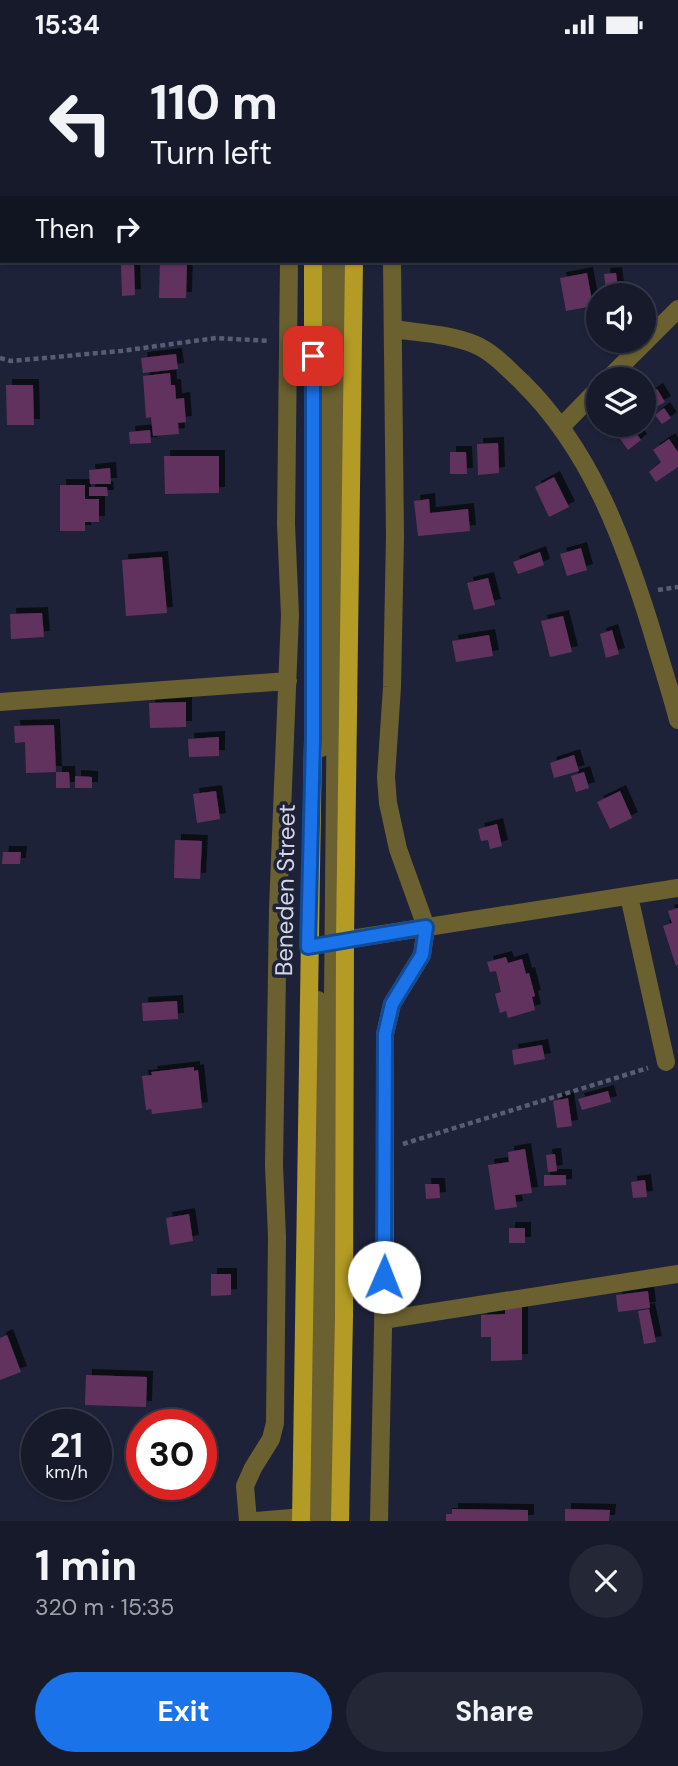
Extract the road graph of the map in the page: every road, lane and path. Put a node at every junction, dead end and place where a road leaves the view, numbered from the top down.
1 (289, 263) edge
2 (313, 263) edge
3 (326, 263) edge
4 (340, 263) edge
5 (354, 263) edge
6 (392, 263) edge
7 (678, 309) edge
8 (393, 329) junction
9 (287, 342) junction
10 (0, 358) edge
11 (620, 367) edge
12 (586, 401) edge
13 (562, 426) junction
14 (288, 681) junction
15 (0, 702) edge
16 (678, 720) edge
17 (678, 888) edge
18 (629, 896) junction
19 (426, 927) junction
20 (326, 944) junction
21 (666, 1062) joint
22 (384, 1150) junction
23 (678, 1274) edge
24 (383, 1320) junction
25 (321, 1518) edge
26 (248, 1521) edge
27 (256, 1521) edge
28 (379, 1521) edge

1 - 9 street
2 - 20 main road, Beneden Street
3 - 20 street
4 - 20 street
5 - 20 main road, Beneden Street
6 - 8 street
7 - 11 street
8 - 13 street
8 - 19 street
9 - 10 path
9 - 14 street
12 - 13 street
13 - 16 street
14 - 15 street
14 - 26 street
17 - 18 street
18 - 19 street
18 - 21 street
19 - 20 street
19 - 22 street
20 - 25 main road, Beneden Street
20 - 25 main road, Beneden Street
21 - 22 path
22 - 24 street
23 - 24 street
24 - 28 street
25 - 27 street

